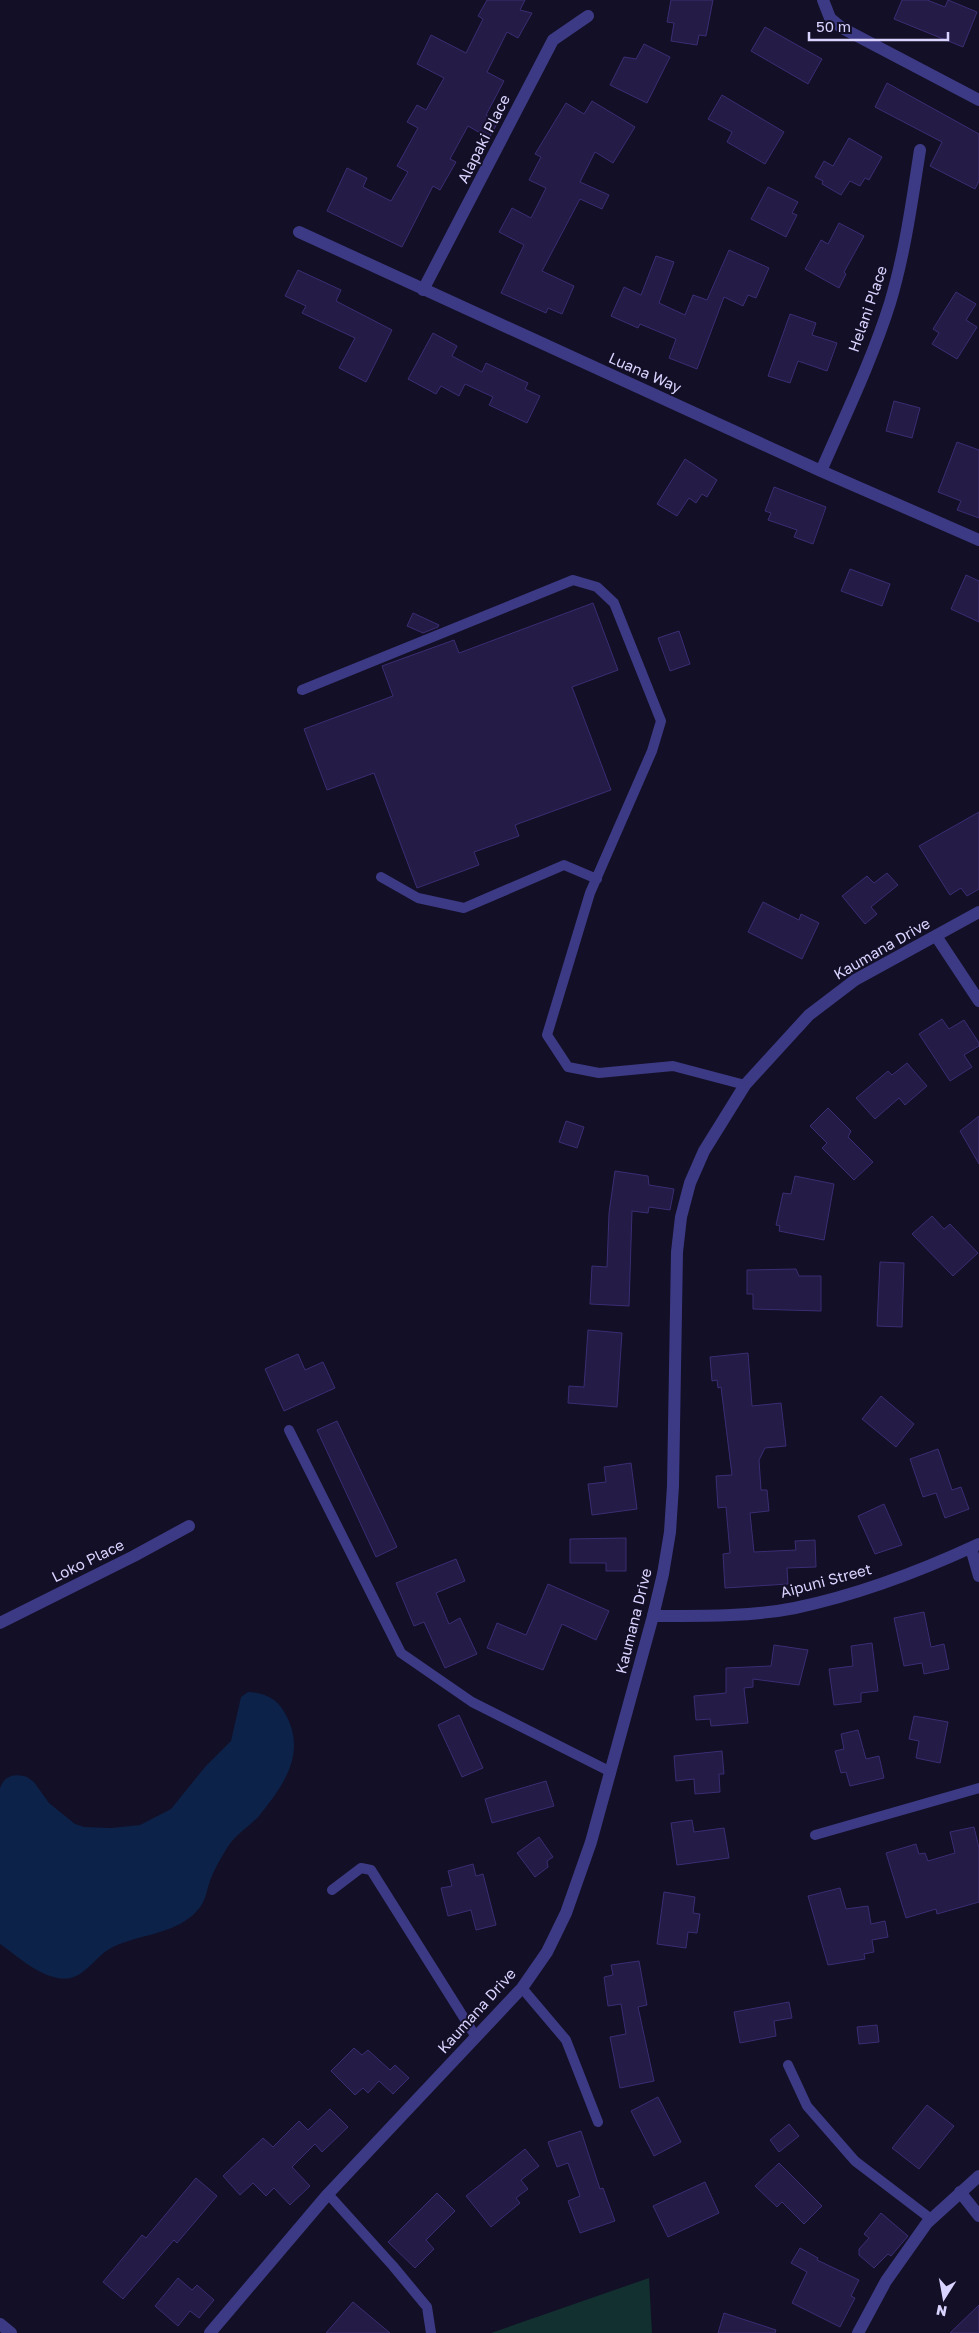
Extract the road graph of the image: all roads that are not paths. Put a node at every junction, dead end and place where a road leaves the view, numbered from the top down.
1 (823, 0) edge
2 (588, 16) dead end
3 (979, 100) edge
4 (920, 150) dead end
5 (299, 232) dead end
6 (423, 290) junction
7 (821, 471) junction
8 (979, 540) edge
9 (302, 690) dead end
10 (381, 877) dead end
11 (597, 879) junction
12 (979, 912) edge
13 (936, 936) junction
14 (979, 1001) edge
15 (745, 1085) junction
16 (289, 1430) dead end
17 (189, 1526) dead end
18 (975, 1546) edge
19 (979, 1576) edge
20 (653, 1616) junction
21 (0, 1623) edge
22 (610, 1772) junction
23 (979, 1788) edge
24 (815, 1835) dead end
25 (332, 1890) dead end
26 (522, 1988) junction
27 (476, 2037) junction
28 (788, 2065) dead end
29 (598, 2122) dead end
30 (979, 2176) edge
31 (960, 2192) junction
32 (328, 2194) junction
33 (979, 2216) edge
34 (931, 2219) junction
35 (0, 2324) edge
36 (11, 2333) edge
37 (210, 2333) edge
38 (431, 2333) edge
39 (858, 2333) edge

1 - 3 street
2 - 6 street, Alapaki Place
4 - 7 street, Helani Place
5 - 6 street, Luana Way
6 - 7 street, Luana Way
7 - 8 street, Luana Way
9 - 11 lane
10 - 11 lane
11 - 15 lane
12 - 13 street, Kaumana Drive
13 - 14 street
13 - 15 street, Kaumana Drive
15 - 20 street, Kaumana Drive
16 - 22 lane
17 - 21 street, Loko Place
18 - 19 street, Aipuni Street
18 - 20 street, Aipuni Street
20 - 22 street, Kaumana Drive
22 - 26 street, Kaumana Drive
23 - 24 lane
25 - 27 lane
26 - 27 street, Kaumana Drive
26 - 29 lane
27 - 32 street, Kaumana Drive
28 - 34 lane
30 - 31 street
31 - 33 street
31 - 34 street
32 - 37 street, Kaumana Drive
32 - 38 lane
34 - 39 street
35 - 36 street

